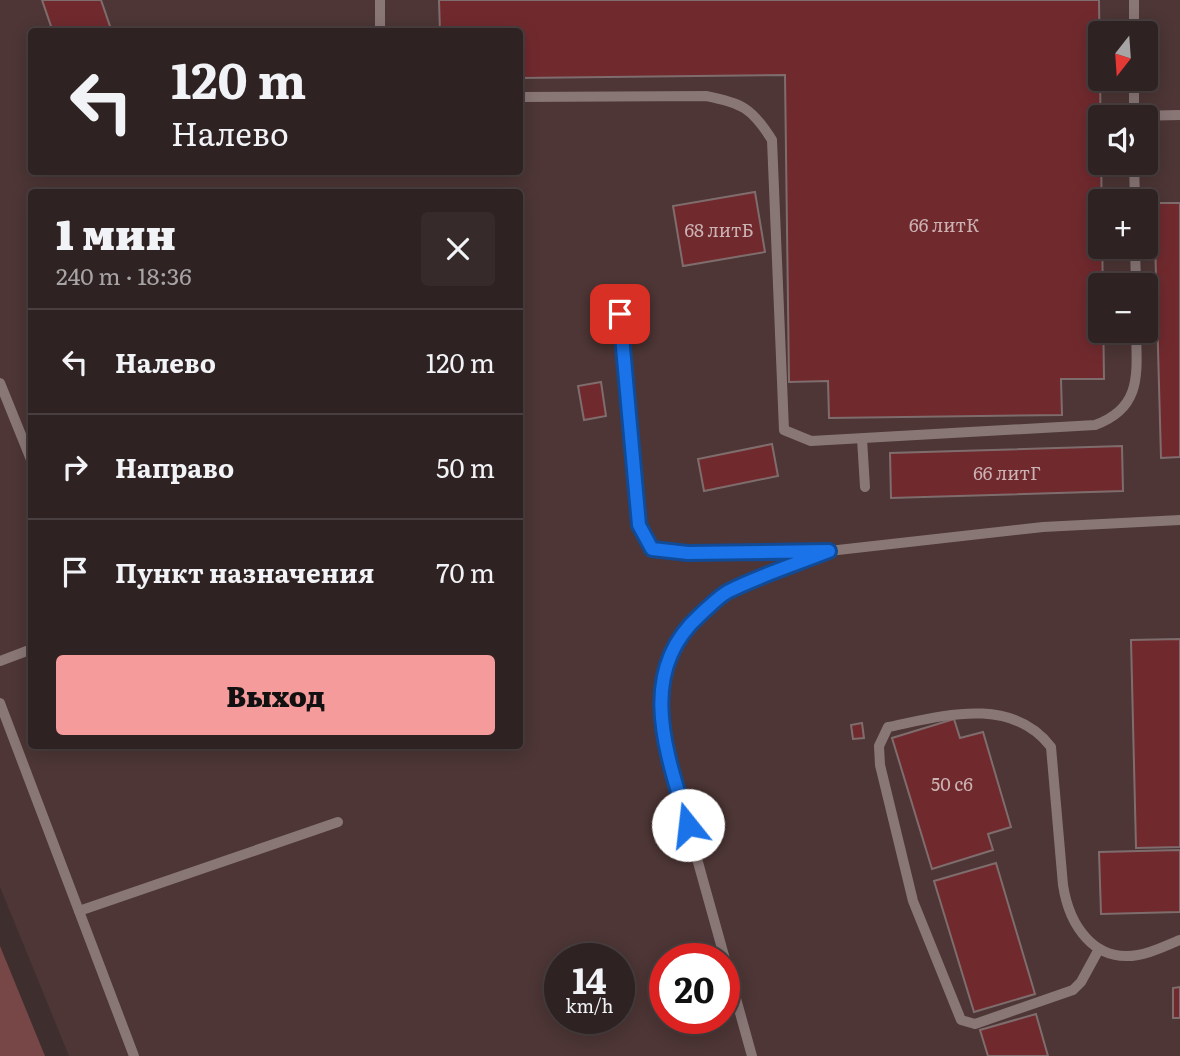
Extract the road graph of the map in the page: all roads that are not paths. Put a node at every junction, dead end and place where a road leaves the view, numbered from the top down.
1 (380, 0) edge
2 (1134, 0) edge
3 (1134, 21) edge
4 (380, 28) edge
5 (523, 97) edge
6 (1180, 115) edge
7 (1158, 116) edge
8 (620, 314) dead end
9 (1136, 343) edge
10 (0, 383) edge
11 (862, 439) junction
12 (28, 452) edge
13 (864, 487) dead end
14 (1180, 520) edge
15 (829, 551) junction
16 (28, 650) edge
17 (0, 661) edge
18 (0, 703) edge
19 (338, 822) dead end
20 (79, 912) junction
21 (1180, 940) edge
22 (1099, 948) junction
23 (134, 1056) edge
24 (752, 1056) edge

1 - 4 lane
2 - 3 lane
5 - 11 lane
6 - 7 lane
8 - 15 lane
9 - 11 lane
10 - 12 lane
11 - 13 lane
14 - 15 lane
15 - 24 lane
16 - 17 lane
18 - 20 lane
19 - 20 lane
20 - 23 lane
21 - 22 lane
22 - 22 lane

